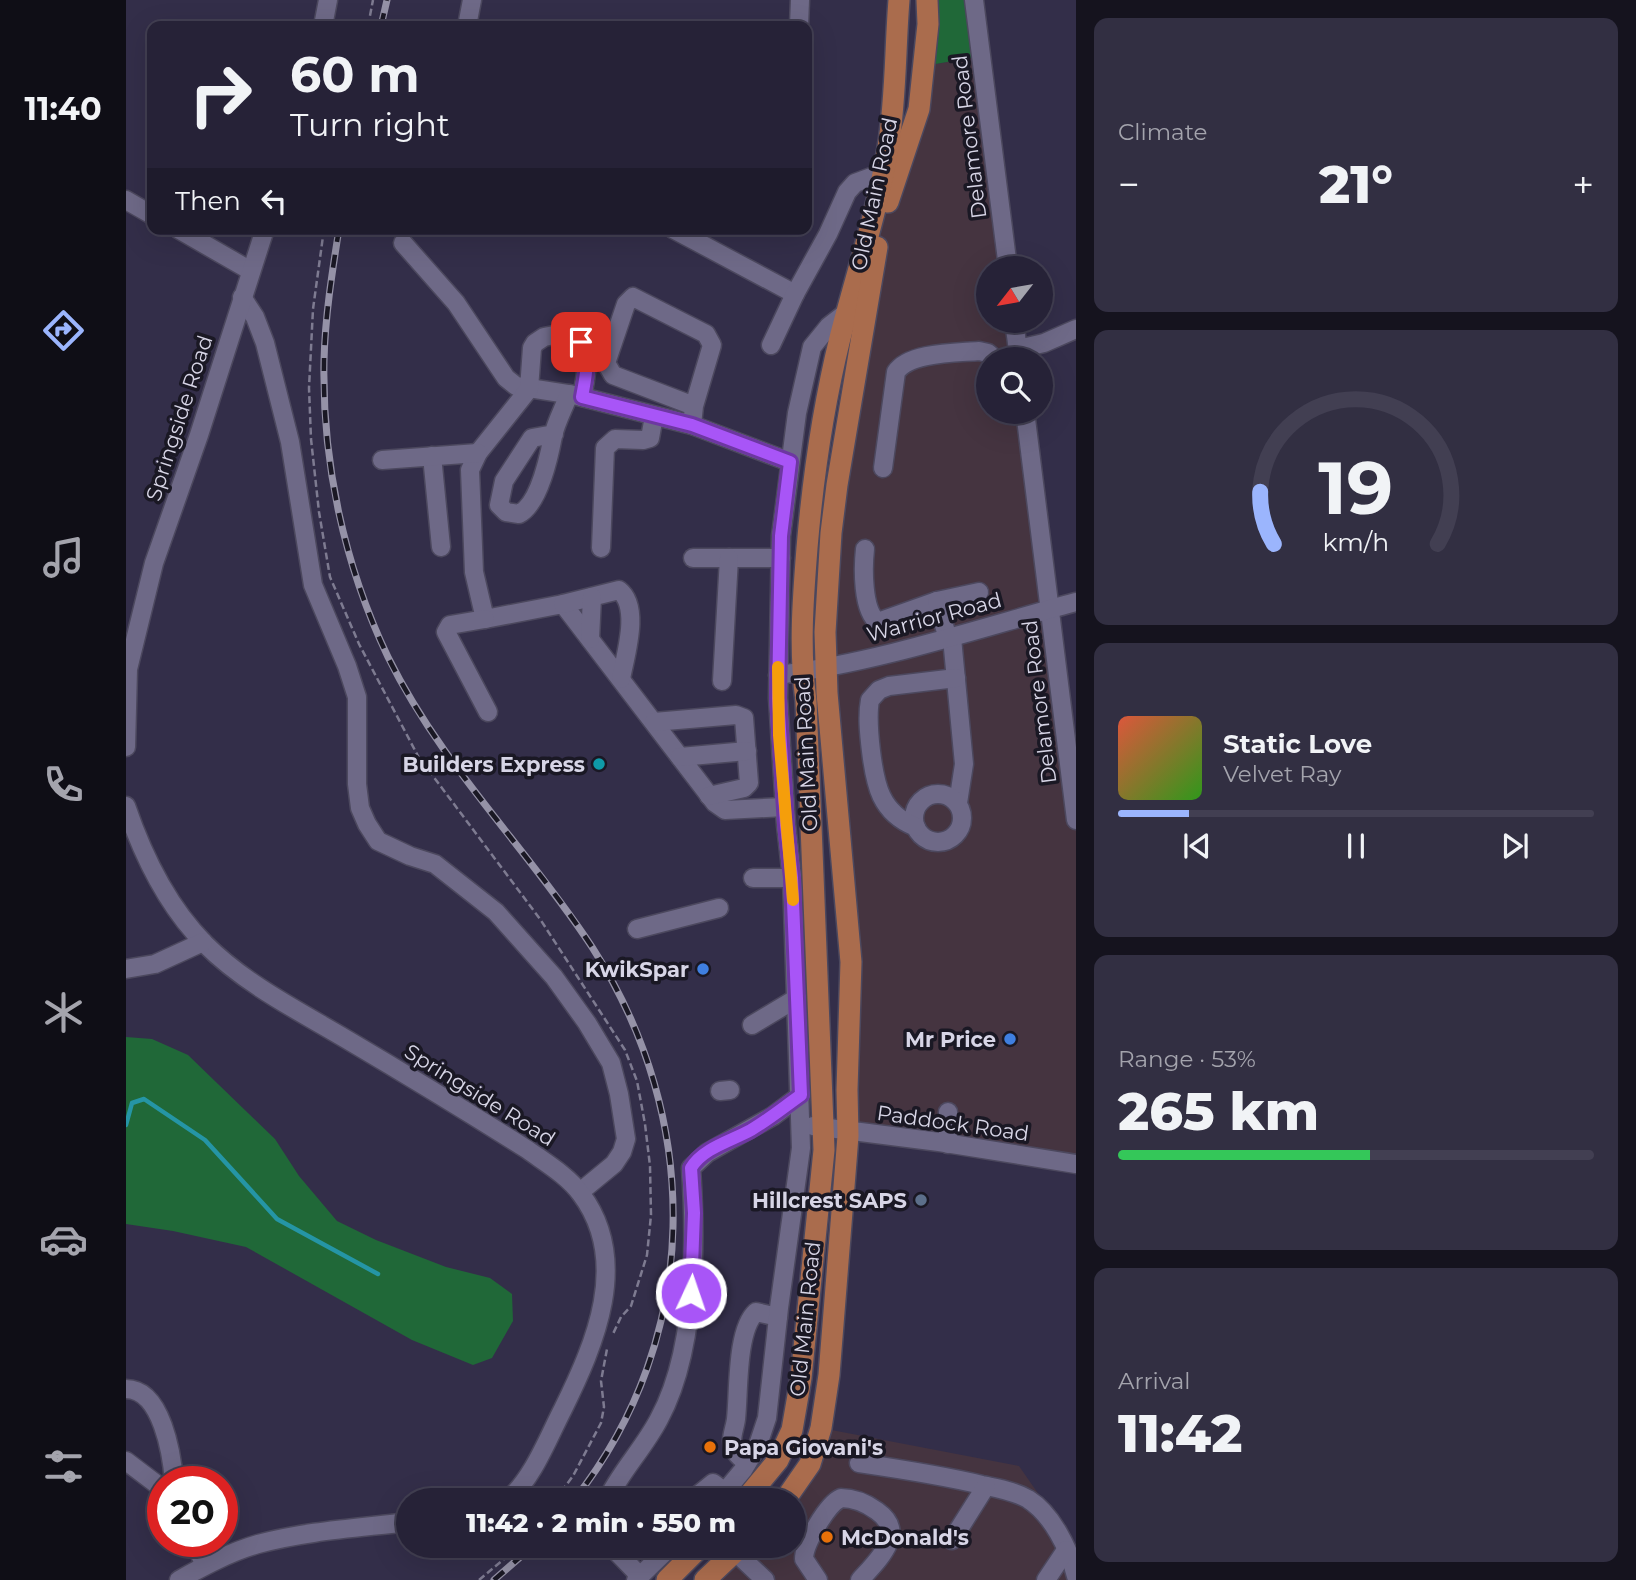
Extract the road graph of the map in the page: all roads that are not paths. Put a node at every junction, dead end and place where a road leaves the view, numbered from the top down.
1 (328, 0) edge
2 (800, 0) edge
3 (898, 0) edge
4 (927, 0) edge
5 (974, 0) edge
6 (468, 1) edge
7 (324, 21) edge
8 (467, 21) edge
9 (799, 21) edge
10 (882, 173) junction
11 (126, 200) edge
12 (147, 212) edge
13 (188, 235) edge
14 (263, 235) edge
15 (684, 235) edge
16 (404, 243) dead end
17 (1006, 256) edge
18 (251, 271) junction
19 (795, 294) junction
20 (243, 297) junction
21 (847, 312) junction
22 (1076, 329) edge
23 (771, 345) dead end
24 (1035, 347) edge
25 (976, 351) edge
26 (526, 389) junction
27 (575, 396) junction
28 (694, 406) junction
29 (654, 416) junction
30 (1027, 424) edge
31 (692, 425) junction
32 (554, 434) dead end
33 (478, 453) junction
34 (432, 456) junction
35 (382, 460) dead end
36 (790, 462) junction
37 (884, 468) dead end
38 (440, 547) dead end
39 (601, 548) dead end
40 (865, 549) dead end
41 (693, 558) dead end
42 (729, 558) junction
43 (781, 558) junction
44 (979, 592) dead end
45 (592, 597) junction
46 (937, 601) junction
47 (1076, 602) edge
48 (563, 604) junction
49 (1051, 609) junction
50 (485, 619) junction
51 (950, 638) junction
52 (590, 639) junction
53 (825, 668) junction
54 (802, 672) junction
55 (778, 675) junction
56 (956, 678) junction
57 (621, 680) junction
58 (722, 681) dead end
59 (488, 712) dead end
60 (654, 722) junction
61 (126, 747) edge
62 (747, 751) junction
63 (680, 757) junction
64 (709, 796) junction
65 (958, 803) junction
66 (126, 806) edge
67 (785, 807) junction
68 (1076, 820) edge
69 (916, 827) junction
70 (753, 878) dead end
71 (792, 878) junction
72 (719, 908) dead end
73 (637, 929) dead end
74 (203, 942) junction
75 (126, 969) edge
76 (797, 998) junction
77 (752, 1025) dead end
78 (801, 1095) junction
79 (948, 1112) dead end
80 (773, 1116) junction
81 (801, 1123) junction
82 (824, 1128) junction
83 (848, 1131) junction
84 (948, 1144) junction
85 (1076, 1164) edge
86 (580, 1192) junction
87 (778, 1317) junction
88 (126, 1389) edge
89 (126, 1461) edge
90 (747, 1463) junction
91 (171, 1466) edge
92 (861, 1468) dead end
93 (147, 1477) edge
94 (986, 1486) junction
95 (519, 1488) edge
96 (615, 1488) edge
97 (728, 1488) edge
98 (755, 1488) edge
99 (793, 1488) edge
100 (396, 1524) edge
101 (952, 1540) dead end
102 (1066, 1550) junction
103 (201, 1557) edge
104 (621, 1558) edge
105 (659, 1558) edge
106 (689, 1558) edge
107 (725, 1558) edge
108 (745, 1558) edge
109 (205, 1565) junction
110 (1076, 1576) edge
111 (638, 1578) edge
112 (179, 1580) edge
113 (667, 1580) edge
114 (705, 1580) edge
115 (765, 1580) edge
116 (818, 1580) edge
117 (860, 1580) edge
118 (1046, 1580) edge

1 - 7 street
2 - 9 street
3 - 10 main road, Old Main Road
4 - 53 main road, Old Main Road
5 - 17 street, Delamore Road
6 - 8 street
10 - 19 street
10 - 21 main road, Old Main Road
11 - 12 street
13 - 18 street
14 - 18 street, Springside Road
15 - 19 street
16 - 26 street
18 - 20 street, Springside Road
19 - 23 street
20 - 61 street, Springside Road
20 - 86 street
21 - 36 street
21 - 54 main road, Old Main Road
22 - 24 street
25 - 37 street
26 - 27 street
26 - 27 street
26 - 33 street
27 - 29 street
27 - 32 street
28 - 28 street
28 - 31 street
29 - 31 street
29 - 39 street
30 - 49 street, Delamore Road
31 - 36 street
33 - 34 street
33 - 50 street
34 - 35 street
34 - 38 street
36 - 43 street
40 - 46 street
41 - 42 street
42 - 43 street
42 - 58 street
43 - 55 street
44 - 46 street
45 - 48 street
45 - 52 street
45 - 57 street
46 - 51 street
47 - 49 street, Warrior Road
48 - 50 street
48 - 52 street
49 - 51 street, Warrior Road
49 - 68 street, Delamore Road
50 - 59 street
51 - 53 street, Warrior Road
51 - 56 street
52 - 57 street
53 - 54 street, Warrior Road
53 - 83 main road, Old Main Road
54 - 55 street, Warrior Road
54 - 82 main road, Old Main Road
55 - 67 street
56 - 65 street
56 - 69 street
57 - 60 street
60 - 62 street
60 - 63 street
62 - 63 street
62 - 64 street
63 - 64 street
64 - 67 street
65 - 69 street
65 - 69 street
66 - 74 street, Springside Road
67 - 71 street
70 - 71 street
71 - 76 street
72 - 73 street
74 - 75 street
74 - 86 street, Springside Road
76 - 77 street
76 - 78 street
78 - 80 street
78 - 81 street
79 - 84 street
80 - 81 street, Paddock Road
80 - 96 street
81 - 82 street, Paddock Road
81 - 87 street
82 - 83 street, Paddock Road
82 - 98 main road, Old Main Road
83 - 84 street, Paddock Road
83 - 99 main road, Old Main Road
84 - 85 street, Paddock Road
86 - 95 street, Springside Road
87 - 90 street
87 - 90 street
88 - 91 street
89 - 93 street
90 - 97 street
92 - 94 street
94 - 101 street
94 - 102 street
100 - 109 street
102 - 110 street
102 - 118 street
103 - 109 street
104 - 111 street
105 - 111 street
106 - 113 main road
107 - 114 main road
108 - 115 street
109 - 112 street
116 - 117 street

